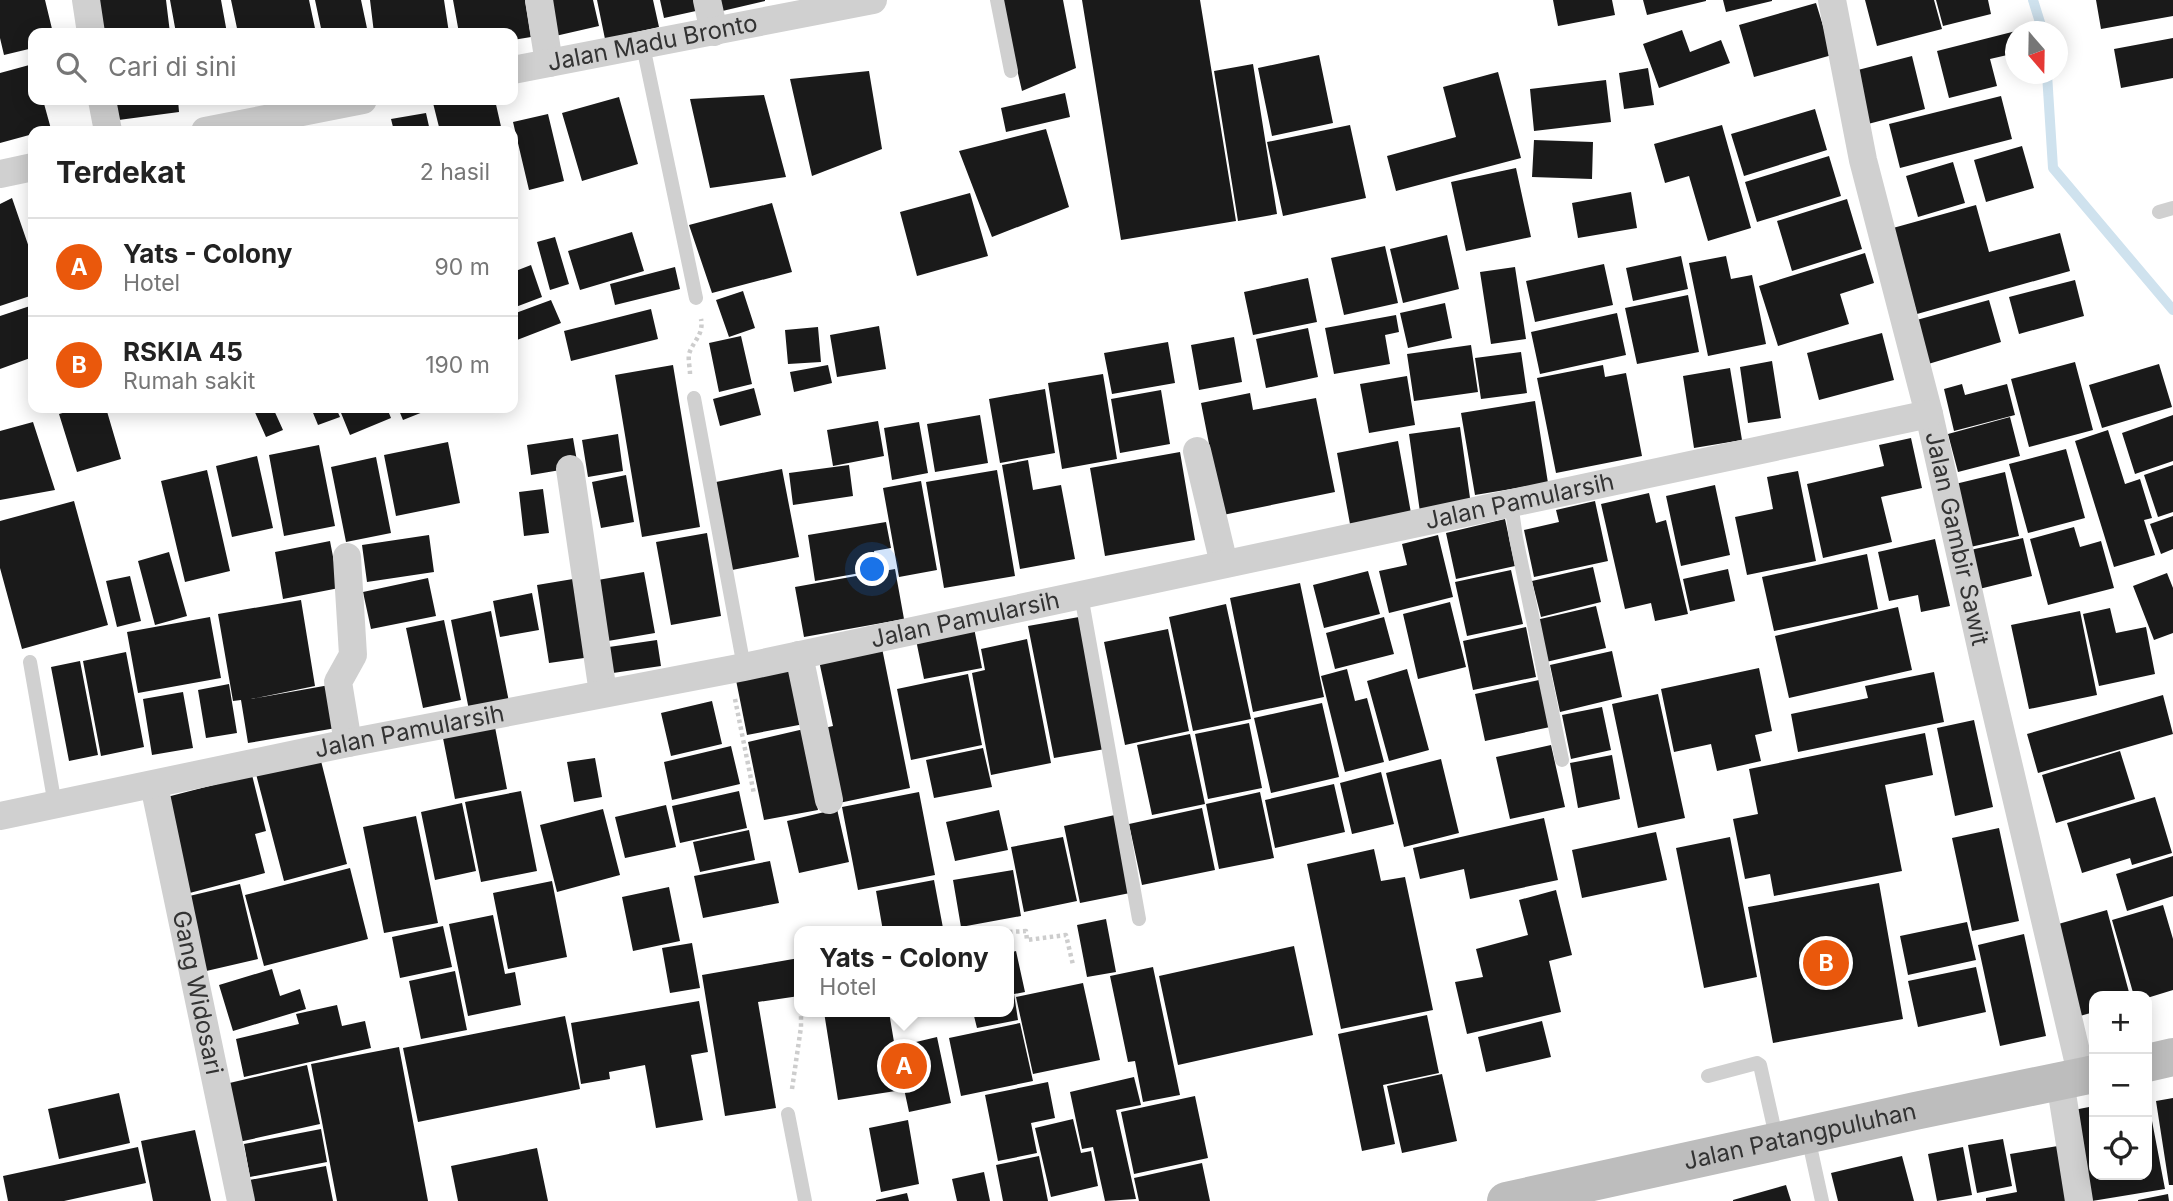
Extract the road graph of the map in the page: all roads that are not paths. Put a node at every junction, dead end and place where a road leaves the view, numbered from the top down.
1 (86, 0) edge
2 (539, 0) edge
3 (708, 0) edge
4 (873, 0) edge
5 (997, 0) edge
6 (1832, 0) edge
7 (90, 28) edge
8 (714, 32) junction
9 (643, 46) junction
10 (548, 63) junction
11 (518, 69) edge
12 (1011, 71) dead end
13 (103, 105) edge
14 (338, 105) edge
15 (107, 126) edge
16 (231, 126) edge
17 (28, 168) edge
18 (0, 174) edge
19 (696, 298) road end
20 (694, 398) road end
21 (1929, 414) junction
22 (1197, 450) dead end
23 (570, 469) dead end
24 (1511, 503) junction
25 (347, 557) dead end
26 (1224, 564) junction
27 (1081, 595) junction
28 (799, 655) junction
29 (30, 662) dead end
30 (737, 669) junction
31 (603, 693) junction
32 (348, 743) junction
33 (1562, 760) dead end
34 (154, 785) junction
35 (829, 800) dead end
36 (55, 805) junction
37 (0, 816) edge
38 (1139, 919) dead end
39 (2173, 1057) edge
40 (2152, 1062) edge
41 (1708, 1076) dead end
42 (2079, 1077) edge
43 (788, 1114) road end
44 (1793, 1139) junction
45 (241, 1201) edge
46 (805, 1201) edge
47 (1506, 1201) edge
48 (1822, 1201) edge
49 (2079, 1201) edge

1 - 7 street
2 - 10 street
3 - 8 street
4 - 8 street, Jalan Madu Bronto
5 - 12 lane
6 - 21 street, Jalan Gambir Sawit
8 - 9 street, Jalan Madu Bronto
9 - 10 street, Jalan Madu Bronto
9 - 19 lane
10 - 11 street, Jalan Madu Bronto
13 - 15 street
14 - 16 street
17 - 18 street
20 - 30 lane
21 - 24 street, Jalan Pamularsih
21 - 42 street, Jalan Gambir Sawit
22 - 26 street
23 - 31 street
24 - 26 street, Jalan Pamularsih
24 - 33 lane
25 - 32 street
26 - 27 street, Jalan Pamularsih
27 - 28 street, Jalan Pamularsih
27 - 38 lane
28 - 30 street, Jalan Pamularsih
28 - 35 street
29 - 36 lane
30 - 31 street, Jalan Pamularsih
31 - 32 street, Jalan Pamularsih
32 - 34 street, Jalan Pamularsih
34 - 36 street, Jalan Pamularsih
34 - 45 street, Gang Widosari
36 - 37 street, Jalan Pamularsih
39 - 40 street
41 - 44 lane
42 - 44 street, Jalan Patangpuluhan
42 - 49 street, Jalan Gambir Sawit
43 - 46 lane
44 - 47 street, Jalan Patangpuluhan
44 - 48 lane

